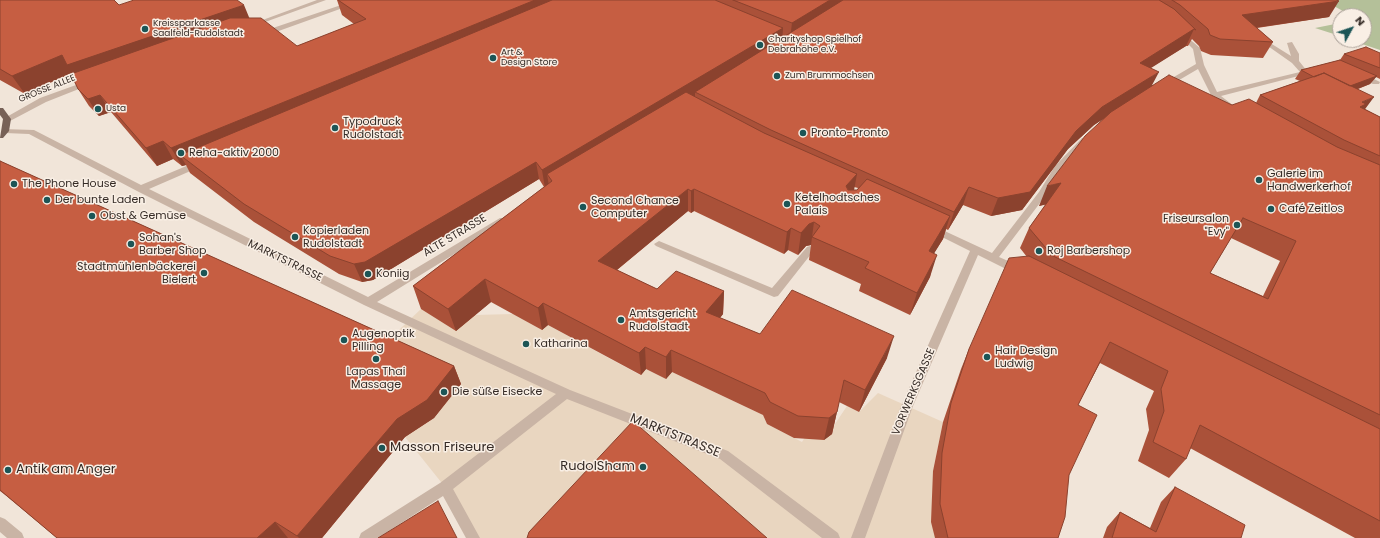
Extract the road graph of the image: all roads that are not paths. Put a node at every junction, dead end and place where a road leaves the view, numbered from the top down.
1 (324, 0) edge
2 (362, 0) edge
3 (1174, 28) edge
4 (1267, 43) edge
5 (1290, 43) dead end
6 (1295, 61) junction
7 (1200, 64) junction
8 (1319, 69) edge
9 (1305, 73) junction
10 (1355, 74) edge
11 (96, 81) edge
12 (1376, 82) edge
13 (1155, 90) edge
14 (1215, 95) junction
15 (0, 110) edge
16 (1235, 110) edge
17 (7, 119) junction
18 (2, 133) edge
19 (1092, 133) edge
20 (206, 161) edge
21 (140, 189) junction
22 (510, 215) edge
23 (926, 225) edge
24 (659, 244) dead end
25 (976, 248) junction
26 (810, 249) dead end
27 (994, 257) junction
28 (1028, 275) edge
29 (368, 302) junction
30 (566, 393) junction
31 (445, 487) junction
32 (0, 523) edge
33 (17, 538) edge
34 (366, 538) edge
35 (473, 538) edge
36 (833, 538) edge
37 (858, 538) edge

1 - 2 street
3 - 7 street
4 - 6 street
5 - 6 street
6 - 9 street
7 - 13 street
7 - 14 street
8 - 9 street
9 - 14 street
10 - 12 street
11 - 17 street, GROSSE ALLEE
14 - 16 street
15 - 17 main road
17 - 18 main road
18 - 21 street, MARKTSTRASSE
19 - 27 street
20 - 21 street
21 - 29 street, MARKTSTRASSE
22 - 29 street, ALTE STRASSE
23 - 25 street
24 - 26 street
25 - 27 street
25 - 37 street, VORWERKSGASSE
27 - 28 street
29 - 30 street, MARKTSTRASSE
30 - 31 street
30 - 36 street, MARKTSTRASSE
31 - 34 street
31 - 35 street
32 - 33 street

